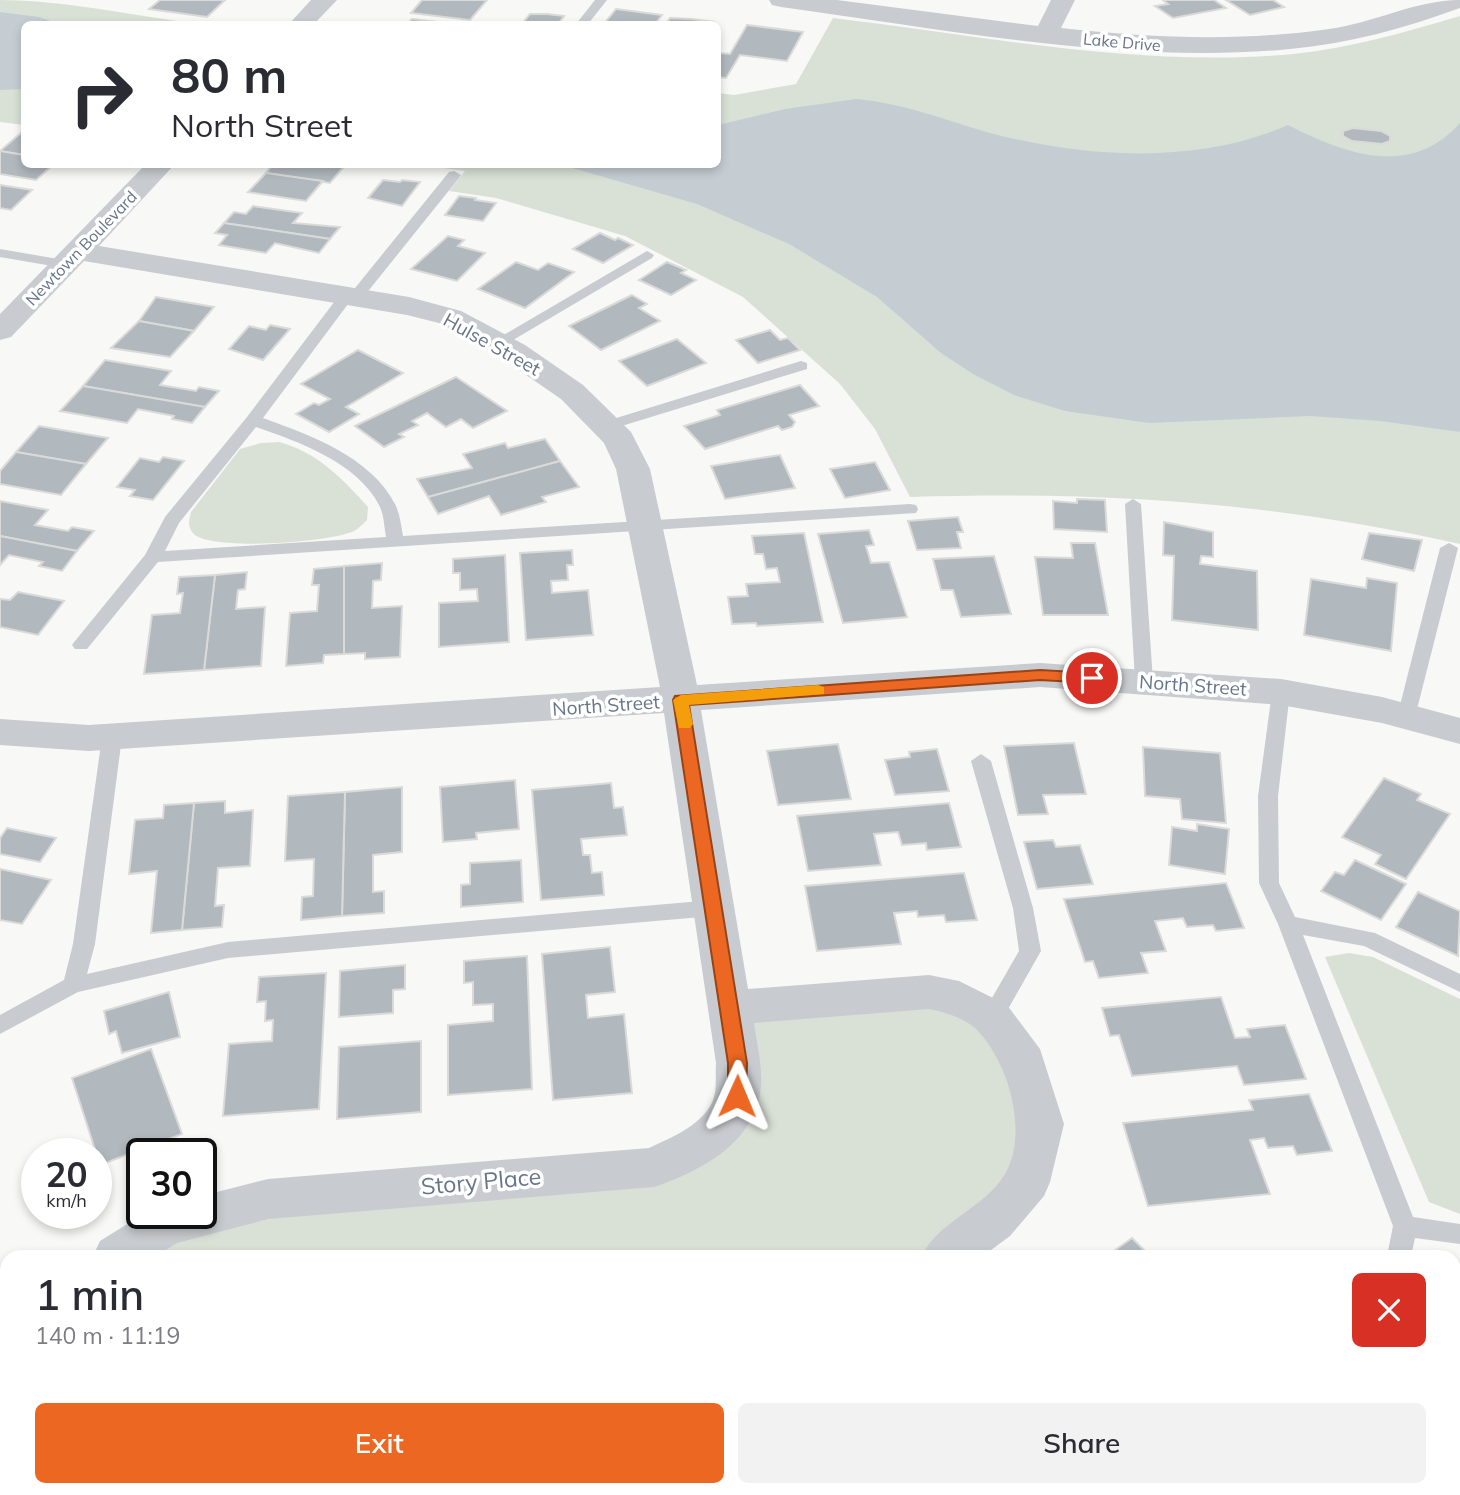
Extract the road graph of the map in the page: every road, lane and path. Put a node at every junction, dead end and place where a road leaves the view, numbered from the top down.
1 (325, 0) edge
2 (601, 0) edge
3 (781, 0) edge
4 (1063, 0) edge
5 (1460, 1) edge
6 (304, 21) edge
7 (584, 21) edge
8 (1046, 34) junction
9 (158, 168) edge
10 (454, 175) dead end
11 (0, 253) edge
12 (648, 256) dead end
13 (71, 258) junction
14 (351, 296) junction
15 (0, 331) edge
16 (498, 343) junction
17 (801, 366) dead end
18 (253, 421) junction
19 (606, 426) junction
20 (1133, 504) dead end
21 (910, 509) dead end
22 (646, 529) junction
23 (396, 543) junction
24 (1449, 548) dead end
25 (153, 558) junction
26 (81, 645) dead end
27 (1144, 681) junction
28 (1281, 692) junction
29 (681, 700) junction
30 (1406, 717) junction
31 (1460, 731) edge
32 (0, 732) edge
33 (112, 737) junction
34 (981, 761) dead end
35 (713, 908) junction
36 (1288, 924) junction
37 (1460, 984) edge
38 (73, 985) junction
39 (729, 1008) junction
40 (992, 1017) junction
41 (0, 1025) edge
42 (1405, 1226) junction
43 (1460, 1234) edge
44 (126, 1250) edge
45 (954, 1250) edge
46 (1400, 1250) edge

1 - 6 street
2 - 7 lane
3 - 8 street, Lake Drive
4 - 8 street
5 - 8 street, Lake Drive
9 - 13 street, Newtown Boulevard
10 - 14 lane
11 - 13 lane
12 - 16 lane
13 - 14 street, Hulse Street
13 - 15 street, Newtown Boulevard
14 - 16 street, Hulse Street
14 - 18 lane
16 - 19 street, Hulse Street
17 - 19 lane
18 - 23 lane
18 - 25 lane
19 - 22 street, Hulse Street
20 - 27 lane
21 - 22 lane
22 - 23 lane
22 - 29 street, Hulse Street
23 - 25 lane
24 - 30 lane
25 - 26 lane
27 - 28 street, North Street
27 - 29 street, North Street
28 - 30 street, North Street
28 - 36 lane
29 - 33 street, North Street
29 - 35 street, Story Place
30 - 31 street, North Street
32 - 33 street, North Street
33 - 38 lane
34 - 40 lane
35 - 38 lane
35 - 39 street, Story Place
36 - 37 lane
36 - 42 lane
38 - 41 lane
39 - 40 street
39 - 44 street, Story Place
40 - 45 street
42 - 43 lane
42 - 46 lane

